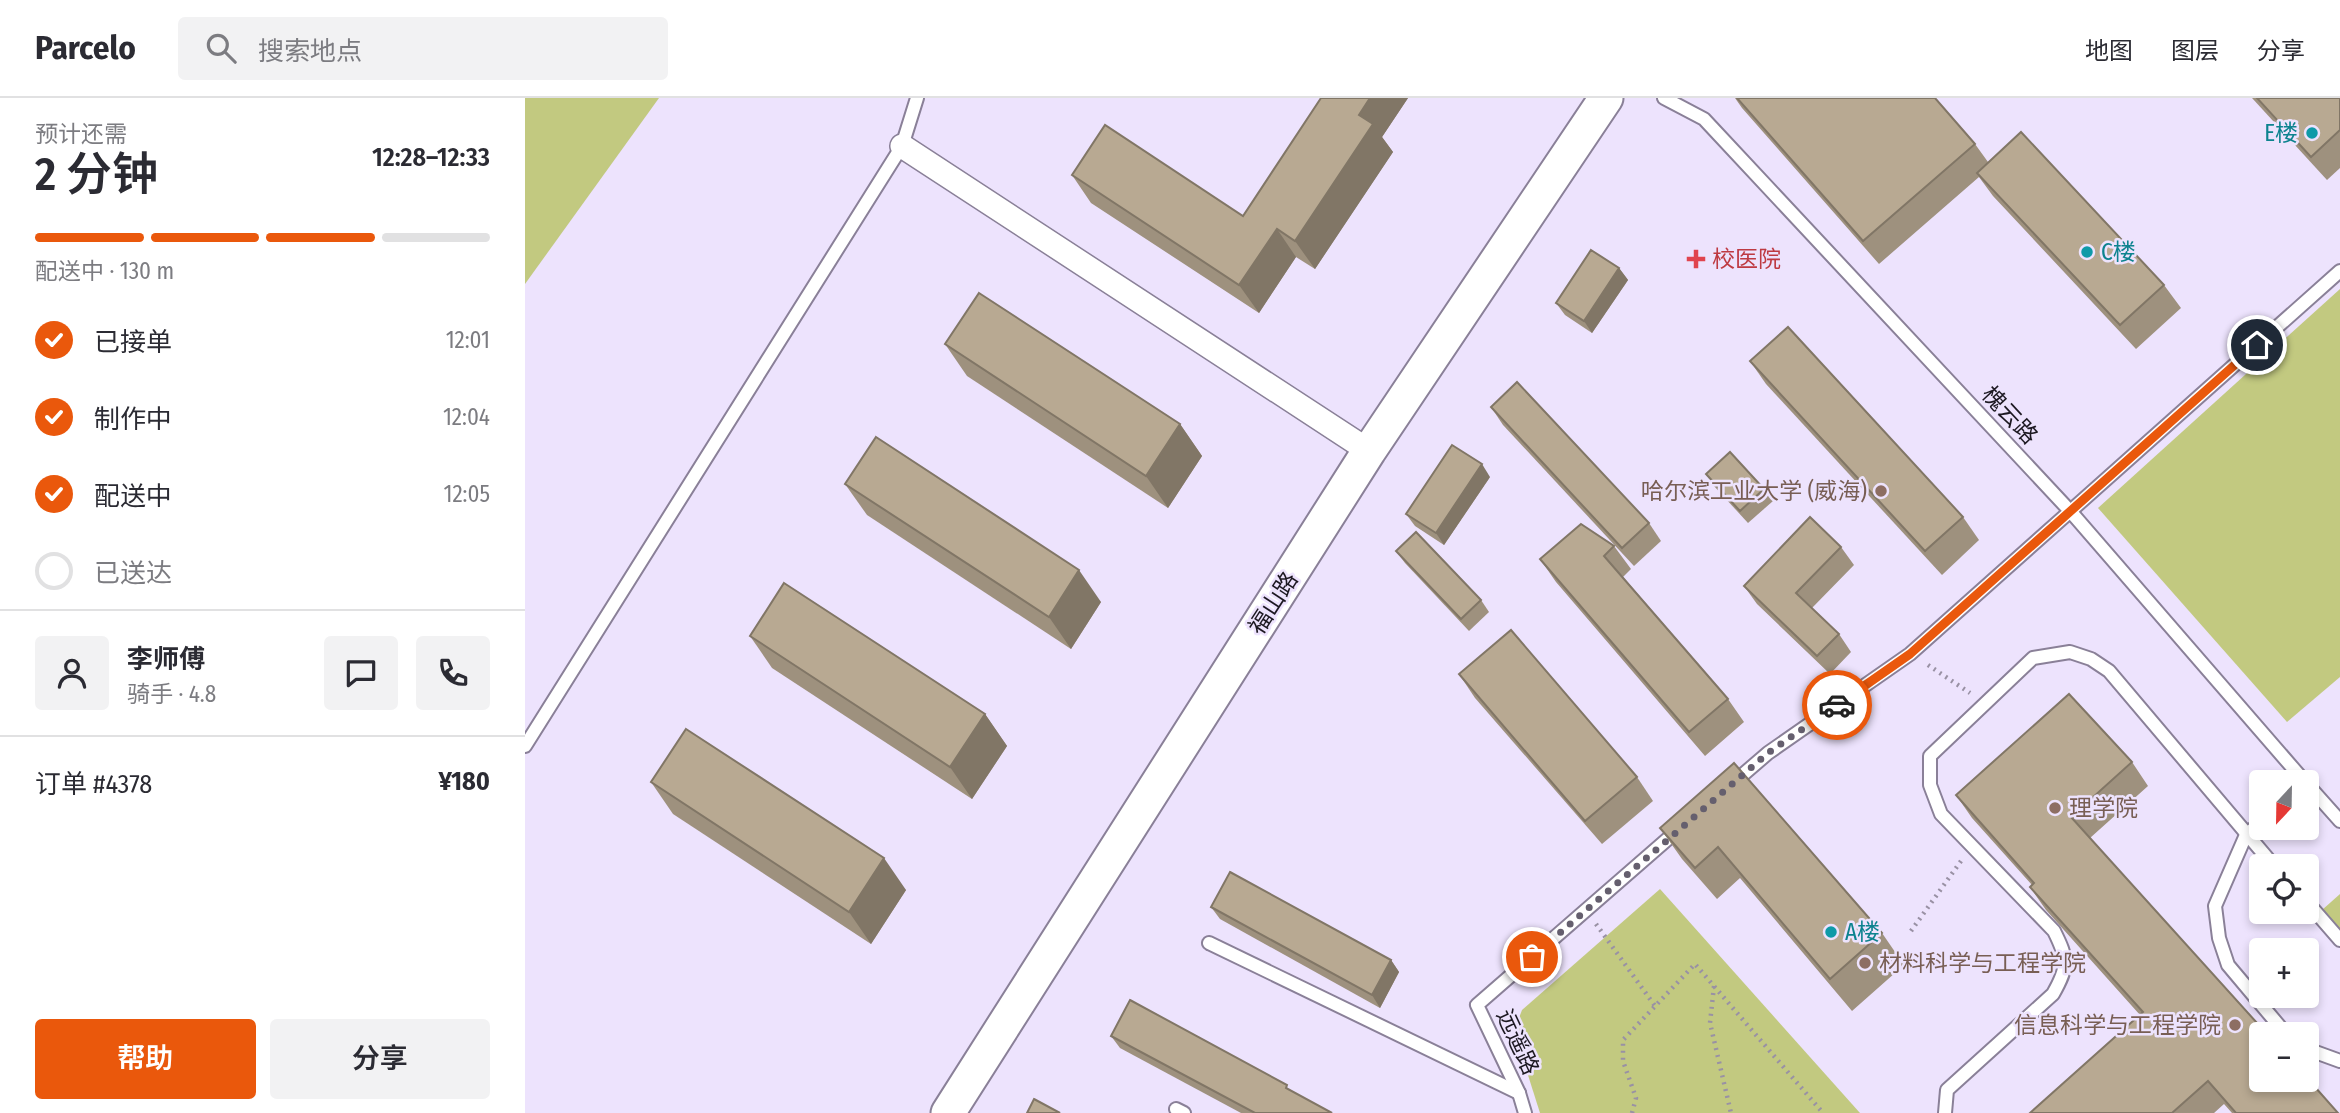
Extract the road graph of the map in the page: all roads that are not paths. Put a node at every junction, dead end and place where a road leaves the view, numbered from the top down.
1 (918, 98) edge
2 (1607, 98) edge
3 (1664, 98) edge
4 (902, 146) junction
5 (2340, 271) edge
6 (1369, 451) junction
7 (2071, 512) junction
8 (525, 746) edge
9 (2295, 770) edge
10 (1717, 796) edge
11 (2319, 798) edge
12 (2340, 821) edge
13 (1687, 822) edge
14 (2249, 832) edge
15 (2246, 835) junction
16 (2263, 854) edge
17 (2319, 916) edge
18 (2340, 940) edge
19 (1209, 943) dead end
20 (2276, 1022) edge
21 (2319, 1053) edge
22 (2340, 1061) edge
23 (1519, 1093) junction
24 (948, 1113) edge
25 (1525, 1113) edge
26 (1945, 1113) edge

1 - 4 lane
2 - 6 main road, 福山路
3 - 7 lane, 槐云路
4 - 6 street
4 - 8 lane
5 - 7 lane
6 - 24 main road, 福山路
7 - 9 lane, 槐云路
7 - 10 lane
11 - 12 lane, 槐云路
13 - 23 lane, 远遥路
14 - 15 lane
15 - 16 lane
15 - 20 lane
15 - 26 lane
17 - 18 lane
19 - 23 lane
21 - 22 lane
23 - 25 lane, 远遥路

